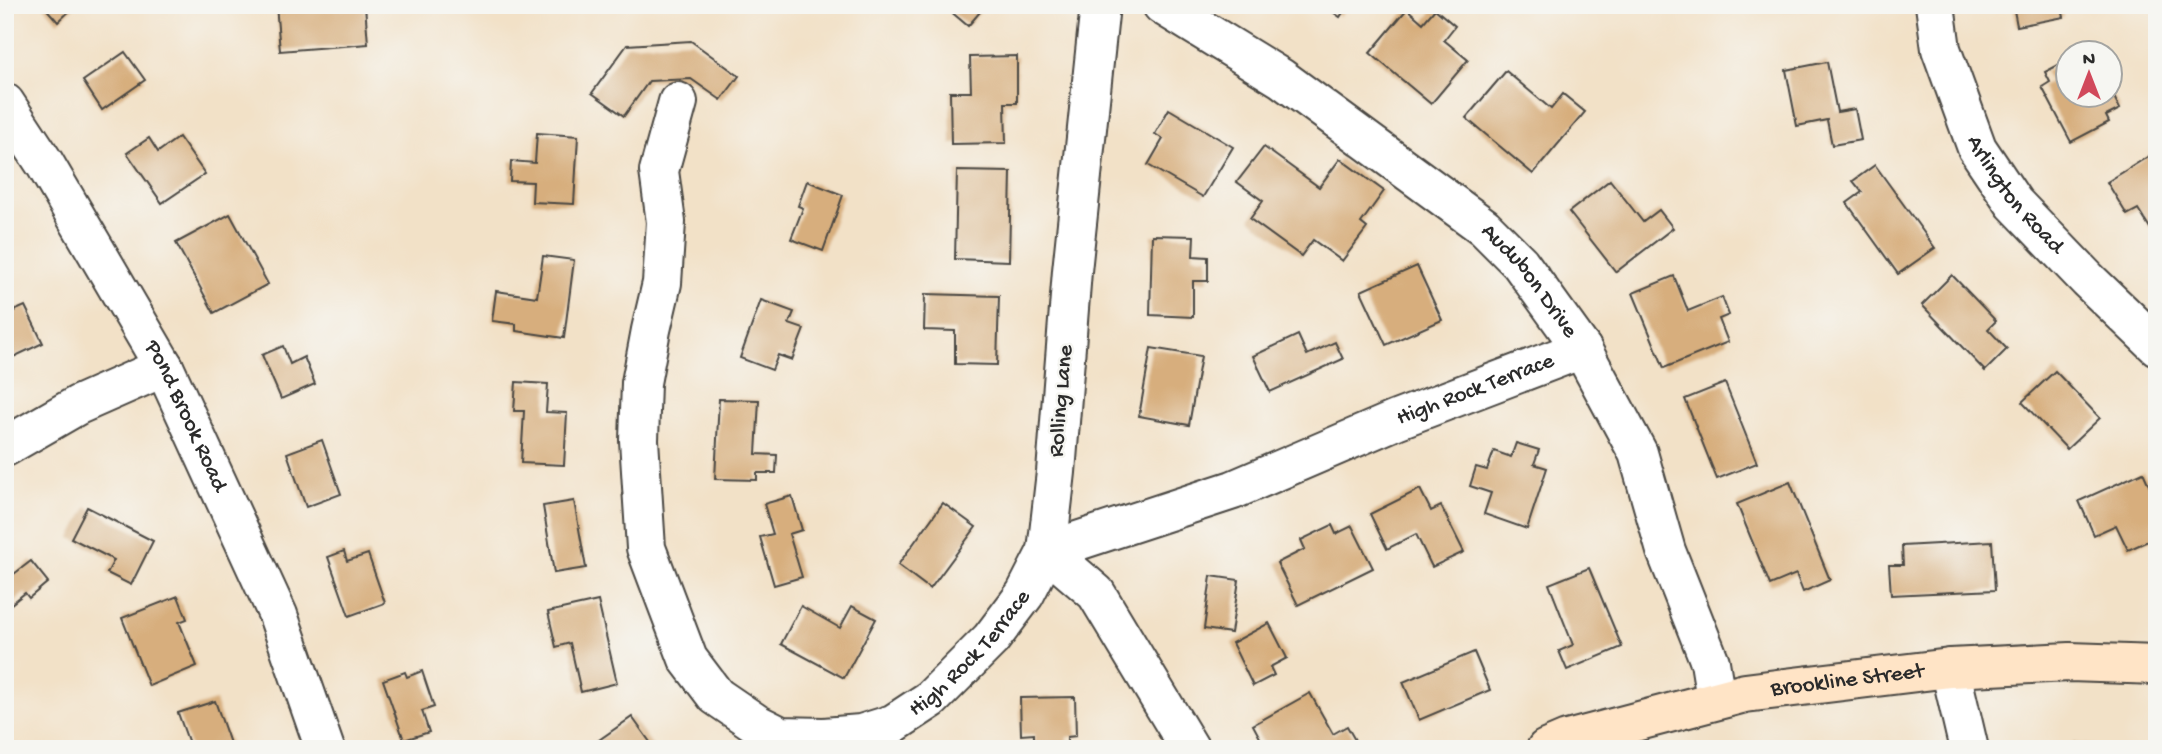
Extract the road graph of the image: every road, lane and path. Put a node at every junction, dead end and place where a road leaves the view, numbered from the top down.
1 (1100, 5) edge
2 (1162, 5) edge
3 (1935, 5) edge
4 (5, 103) edge
5 (678, 103) dead end
6 (2157, 346) edge
7 (1582, 349) junction
8 (164, 367) junction
9 (5, 447) edge
10 (1047, 551) junction
11 (2157, 665) edge
12 (1950, 668) junction
13 (1716, 699) junction
14 (326, 749) edge
15 (1190, 749) edge
16 (1546, 749) edge
17 (1969, 749) edge

1 - 10 street, Rolling Lane
2 - 7 street, Audubon Drive
3 - 6 street, Arlington Road
4 - 8 street, Pond Brook Road
5 - 10 street, High Rock Terrace
7 - 10 street, High Rock Terrace
7 - 13 street, Audubon Drive
8 - 9 street
8 - 14 street, Pond Brook Road
10 - 15 street
11 - 12 main road, Brookline Street
12 - 13 main road, Brookline Street
12 - 17 street
13 - 16 main road, Brookline Street

